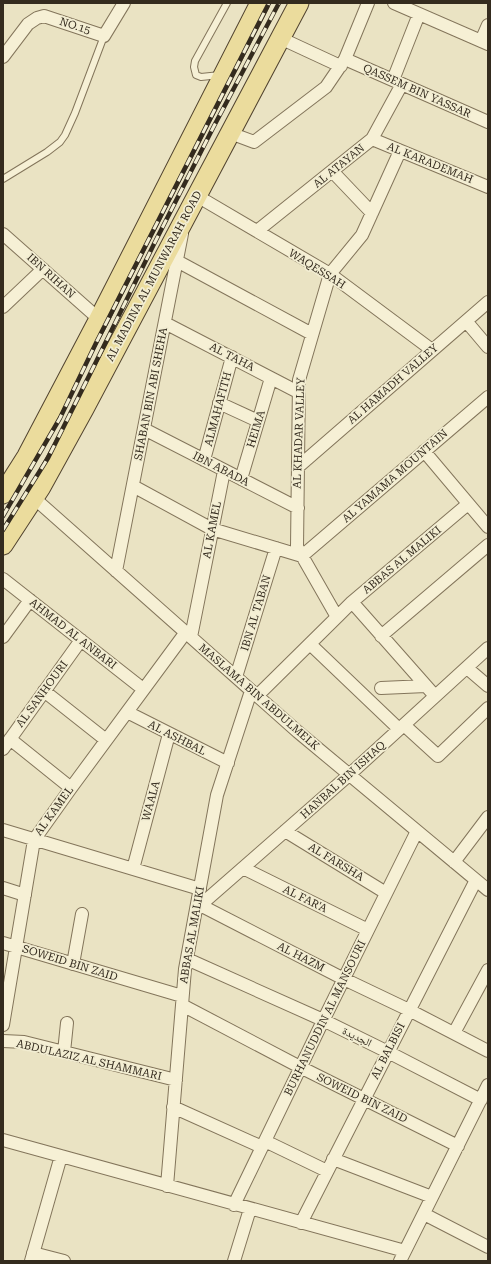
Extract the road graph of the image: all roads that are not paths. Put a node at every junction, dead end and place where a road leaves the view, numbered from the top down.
1 (124, 3) edge
2 (227, 3) edge
3 (260, 3) edge
4 (299, 3) edge
5 (368, 3) edge
6 (394, 3) edge
7 (406, 6) edge
8 (419, 14) junction
9 (488, 25) edge
10 (104, 36) junction
11 (280, 38) junction
12 (484, 43) edge
13 (3, 57) edge
14 (343, 62) junction
15 (224, 74) junction
16 (397, 82) junction
17 (488, 122) edge
18 (230, 133) junction
19 (372, 139) junction
20 (400, 151) junction
21 (332, 171) junction
22 (3, 179) edge
23 (488, 187) edge
24 (197, 196) junction
25 (372, 212) junction
26 (186, 217) junction
27 (257, 231) junction
28 (3, 234) edge
29 (177, 261) junction
30 (43, 269) junction
31 (330, 274) junction
32 (488, 302) edge
33 (3, 307) edge
34 (99, 319) junction
35 (466, 321) junction
36 (165, 323) junction
37 (312, 334) junction
38 (488, 347) edge
39 (432, 350) junction
40 (232, 357) junction
41 (271, 378) junction
42 (298, 392) junction
43 (488, 397) edge
44 (219, 403) junction
45 (258, 421) junction
46 (144, 429) junction
47 (424, 451) junction
48 (204, 460) junction
49 (298, 467) junction
50 (224, 471) junction
51 (241, 479) junction
52 (133, 486) junction
53 (3, 494) edge
54 (34, 498) junction
55 (468, 504) junction
56 (298, 508) junction
57 (488, 527) edge
58 (212, 529) junction
59 (3, 545) edge
60 (488, 545) edge
61 (276, 548) junction
62 (302, 556) junction
63 (116, 571) junction
64 (3, 579) edge
65 (30, 600) junction
66 (352, 602) junction
67 (337, 617) junction
68 (188, 635) junction
69 (382, 636) junction
70 (3, 637) edge
71 (81, 640) junction
72 (310, 644) junction
73 (488, 648) edge
74 (466, 668) junction
75 (236, 678) junction
76 (426, 686) junction
77 (488, 686) edge
78 (381, 688) dead end
79 (143, 689) junction
80 (44, 691) junction
81 (254, 693) junction
82 (435, 696) junction
83 (488, 708) edge
84 (127, 712) junction
85 (401, 727) junction
86 (169, 734) junction
87 (106, 740) junction
88 (6, 744) edge
89 (228, 763) junction
90 (349, 775) junction
91 (71, 788) junction
92 (488, 817) edge
93 (3, 830) edge
94 (285, 831) junction
95 (417, 831) junction
96 (34, 840) junction
97 (454, 862) junction
98 (243, 868) junction
99 (133, 869) junction
100 (476, 880) junction
101 (3, 888) edge
102 (200, 889) junction
103 (488, 890) edge
104 (386, 893) junction
105 (25, 895) junction
106 (198, 907) junction
107 (82, 914) dead end
108 (368, 930) junction
109 (3, 943) edge
110 (16, 947) junction
111 (187, 959) junction
112 (73, 964) junction
113 (488, 970) edge
114 (344, 979) junction
115 (182, 1000) junction
116 (409, 1010) junction
117 (323, 1020) junction
118 (66, 1023) dead end
119 (3, 1025) edge
120 (454, 1033) junction
121 (3, 1041) edge
122 (488, 1051) edge
123 (64, 1052) junction
124 (388, 1052) junction
125 (300, 1067) junction
126 (176, 1080) junction
127 (488, 1085) edge
128 (364, 1099) junction
129 (481, 1100) junction
130 (173, 1107) junction
131 (3, 1140) edge
132 (264, 1144) junction
133 (458, 1146) junction
134 (61, 1156) junction
135 (333, 1159) junction
136 (327, 1171) junction
137 (167, 1186) junction
138 (432, 1197) junction
139 (234, 1204) junction
140 (250, 1209) junction
141 (424, 1214) junction
142 (301, 1223) junction
143 (488, 1247) edge
144 (402, 1256) edge
145 (32, 1257) edge
146 (64, 1261) edge
147 (234, 1261) edge

1 - 10 street, NO.15
2 - 15 lane
3 - 15 main road
4 - 11 main road, AL MADINA AL MUNWARAH ROAD
5 - 14 street
6 - 7 street
7 - 8 street
8 - 12 street
8 - 16 street, AL ATAYAN
9 - 12 street
10 - 13 street, NO.15
10 - 22 lane
11 - 14 street, QASSEM BIN YASSAR
11 - 18 main road, AL MADINA AL MUNWARAH ROAD
14 - 16 street, QASSEM BIN YASSAR
14 - 18 street
15 - 34 main road
16 - 17 street, QASSEM BIN YASSAR
16 - 19 street, AL ATAYAN
18 - 24 main road, AL MADINA AL MUNWARAH ROAD
19 - 20 street, AL KARADEMAH
19 - 21 street, AL ATAYAN
20 - 23 street, AL KARADEMAH
20 - 25 street, AL KHADAR VALLEY
21 - 25 street
21 - 27 street, AL ATAYAN
24 - 26 main road, AL MADINA AL MUNWARAH ROAD
24 - 27 street, WAQESSAH
25 - 31 street, AL KHADAR VALLEY
26 - 29 street, SHABAN BIN ABI SHEHA
26 - 54 main road, AL MADINA AL MUNWARAH ROAD
27 - 31 street, WAQESSAH
28 - 30 street, IBN RIHAN
29 - 36 street, SHABAN BIN ABI SHEHA
29 - 37 street
30 - 33 street
30 - 34 street, IBN RIHAN
31 - 37 street, AL KHADAR VALLEY
31 - 39 street, WAQESSAH
32 - 35 street, AL HAMADH VALLEY
34 - 53 main road
35 - 38 street
35 - 39 street, AL HAMADH VALLEY
36 - 40 street, AL TAHA
36 - 46 street, SHABAN BIN ABI SHEHA
37 - 42 street, AL KHADAR VALLEY
39 - 49 street, AL HAMADH VALLEY
40 - 41 street, AL TAHA
40 - 44 street, ALMAHAFITH
41 - 42 street, AL TAHA
41 - 45 street, HEIMA
42 - 49 street, AL KHADAR VALLEY
43 - 47 street, AL YAMAMA MOUNTAIN
44 - 45 street
44 - 48 street, ALMAHAFITH
45 - 51 street, HEIMA
46 - 48 street, IBN ABADA
46 - 52 street, SHABAN BIN ABI SHEHA
47 - 55 street
47 - 62 street, AL YAMAMA MOUNTAIN
48 - 50 street, IBN ABADA
49 - 56 street, AL KHADAR VALLEY
50 - 51 street, IBN ABADA
50 - 58 street, AL KAMEL
51 - 56 street, IBN ABADA
52 - 58 street
52 - 63 street, SHABAN BIN ABI SHEHA
54 - 59 main road, AL MADINA AL MUNWARAH ROAD
54 - 63 street, MASLAMA BIN ABDULMELK
55 - 57 street
55 - 66 street, ABBAS AL MALIKI
56 - 62 street, AL KHADAR VALLEY
58 - 61 street
58 - 68 street, AL KAMEL
60 - 69 street
61 - 62 street
61 - 75 street, IBN AL TABAN
62 - 67 street, AL KHADAR VALLEY
63 - 68 street, MASLAMA BIN ABDULMELK
64 - 65 street, AHMAD AL ANBARI
65 - 70 street
65 - 71 street, AHMAD AL ANBARI
66 - 67 street, ABBAS AL MALIKI
66 - 69 street
67 - 72 street
68 - 75 street, MASLAMA BIN ABDULMELK
68 - 79 street, AL KAMEL
69 - 76 street
71 - 79 street, AHMAD AL ANBARI
71 - 80 street, AL SANHOURI
72 - 81 street
72 - 85 street
73 - 74 street, HANBAL BIN ISHAQ
74 - 77 street
74 - 82 street, HANBAL BIN ISHAQ
75 - 81 street, MASLAMA BIN ABDULMELK
76 - 78 street
76 - 82 street
79 - 84 street, AL KAMEL
80 - 87 street
80 - 88 street, AL SANHOURI
81 - 89 street, ABBAS AL MALIKI
81 - 90 street, MASLAMA BIN ABDULMELK
82 - 85 street, HANBAL BIN ISHAQ
83 - 85 street
84 - 86 street, AL ASHBAL
84 - 87 street, AL KAMEL
85 - 90 street, HANBAL BIN ISHAQ
86 - 89 street, AL ASHBAL
86 - 99 street, WAALA
87 - 91 street, AL KAMEL
88 - 91 street
89 - 102 street, ABBAS AL MALIKI
90 - 94 street, HANBAL BIN ISHAQ
90 - 95 street, MASLAMA BIN ABDULMELK
91 - 96 street, AL KAMEL
92 - 97 street
93 - 96 street
94 - 98 street, HANBAL BIN ISHAQ
94 - 104 street, AL FARSHA
95 - 97 street, MASLAMA BIN ABDULMELK
95 - 104 street, BURHANUDDIN AL MANSOURI
96 - 99 street
96 - 105 street, AL KAMEL
97 - 100 street, MASLAMA BIN ABDULMELK
98 - 106 street, HANBAL BIN ISHAQ
98 - 108 street, AL FAR'A
99 - 102 street
100 - 103 street, MASLAMA BIN ABDULMELK
100 - 116 street, AL BALBISI
101 - 105 street
102 - 106 street, ABBAS AL MALIKI
104 - 108 street, BURHANUDDIN AL MANSOURI
105 - 110 street, AL KAMEL
106 - 111 street, ABBAS AL MALIKI
106 - 114 street, AL HAZM
107 - 112 street
108 - 114 street, BURHANUDDIN AL MANSOURI
109 - 110 street, SOWEID BIN ZAID
110 - 112 street, SOWEID BIN ZAID
110 - 119 street, AL KAMEL
111 - 115 street, ABBAS AL MALIKI
111 - 117 street, الجديدة
112 - 115 street, SOWEID BIN ZAID
113 - 120 street
114 - 116 street, AL HAZM
114 - 117 street, BURHANUDDIN AL MANSOURI
115 - 125 street, SOWEID BIN ZAID
115 - 126 street, ABBAS AL MALIKI
116 - 120 street, AL HAZM
116 - 124 street, AL BALBISI
117 - 124 street, الجديدة
117 - 125 street, BURHANUDDIN AL MANSOURI
118 - 123 street
120 - 122 street, AL HAZM
121 - 123 street, ABDULAZIZ AL SHAMMARI
123 - 126 street, ABDULAZIZ AL SHAMMARI
124 - 128 street, AL BALBISI
124 - 129 street, الجديدة
125 - 128 street, SOWEID BIN ZAID
125 - 132 street, BURHANUDDIN AL MANSOURI
126 - 130 street, ABBAS AL MALIKI
127 - 129 street
128 - 133 street, SOWEID BIN ZAID
128 - 135 street, AL BALBISI
129 - 133 street
130 - 132 street
130 - 137 street, ABBAS AL MALIKI
131 - 134 street
132 - 136 street
132 - 139 street, BURHANUDDIN AL MANSOURI
133 - 138 street
134 - 137 street
134 - 145 street
135 - 136 street, AL BALBISI
135 - 138 street
136 - 142 street, AL BALBISI
137 - 139 street
138 - 141 street
139 - 140 street
140 - 142 street
140 - 147 street
141 - 143 street
141 - 144 street
142 - 144 street
145 - 146 street

